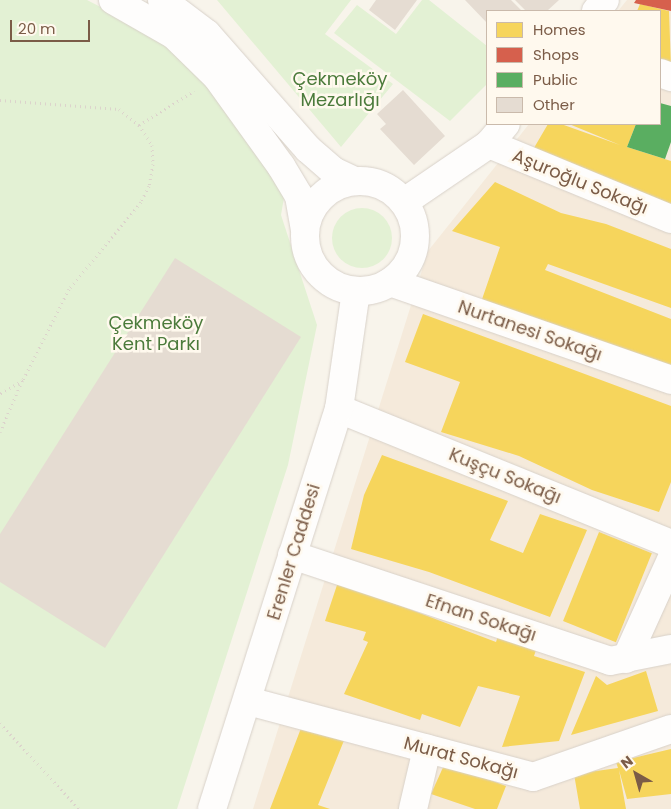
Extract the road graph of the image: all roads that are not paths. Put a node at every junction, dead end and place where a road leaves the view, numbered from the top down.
1 (114, 0) edge
2 (162, 0) edge
3 (605, 0) edge
4 (597, 10) edge
5 (498, 134) edge
6 (354, 181) junction
7 (404, 202) junction
8 (671, 219) edge
9 (305, 230) junction
10 (390, 282) junction
11 (356, 291) junction
12 (671, 380) edge
13 (338, 408) junction
14 (671, 544) edge
15 (292, 555) junction
16 (671, 560) edge
17 (671, 650) edge
18 (626, 659) junction
19 (248, 701) junction
20 (671, 729) edge
21 (427, 749) junction
22 (212, 809) edge
23 (413, 809) edge

1 - 9 street
2 - 6 street
3 - 4 street
5 - 7 street
5 - 8 street, Aşuroğlu Sokağı
6 - 7 street
6 - 9 street
7 - 10 street
9 - 11 street
10 - 11 street
10 - 12 street, Nurtanesi Sokağı
11 - 13 street, Erenler Caddesi
13 - 14 street, Kuşçu Sokağı
13 - 15 street, Erenler Caddesi
15 - 18 street, Efnan Sokağı
15 - 19 street, Erenler Caddesi
16 - 18 street
17 - 18 street, Efnan Sokağı
19 - 21 street, Murat Sokağı
19 - 22 street, Erenler Caddesi
20 - 21 street, Murat Sokağı
21 - 23 street

